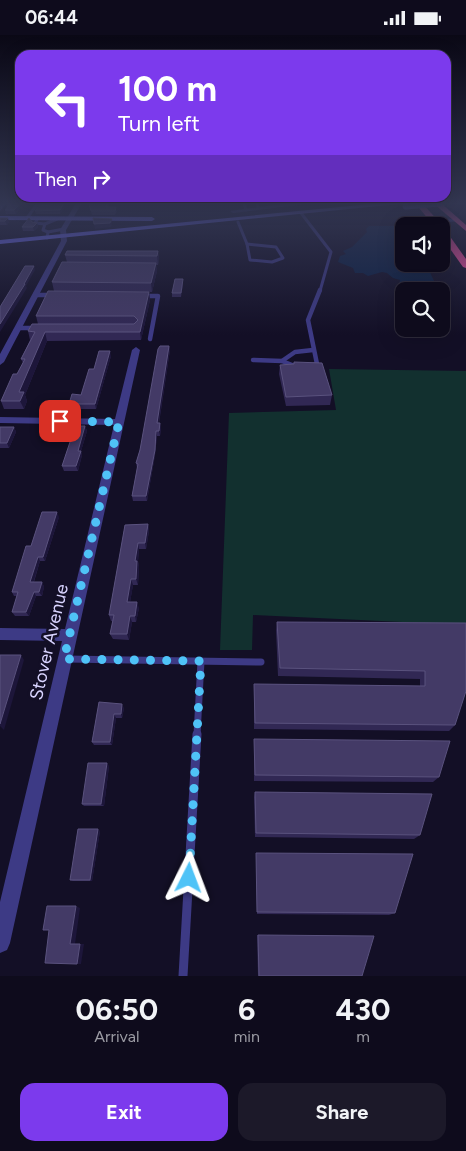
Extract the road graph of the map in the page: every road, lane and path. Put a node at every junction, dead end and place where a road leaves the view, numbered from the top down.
1 (61, 247) edge
2 (247, 247) edge
3 (275, 247) edge
4 (327, 247) edge
5 (453, 247) edge
6 (466, 265) edge
7 (50, 267) junction
8 (59, 267) edge
9 (35, 295) junction
10 (63, 295) edge
11 (139, 296) edge
12 (18, 328) junction
13 (37, 328) edge
14 (150, 339) dead end
15 (136, 350) dead end
16 (313, 350) junction
17 (253, 361) dead end
18 (282, 361) junction
19 (0, 362) edge
20 (0, 421) edge
21 (119, 422) junction
22 (0, 634) edge
23 (69, 635) junction
24 (64, 659) junction
25 (201, 661) junction
26 (261, 662) dead end
27 (0, 943) edge
28 (183, 976) edge

1 - 7 street
2 - 3 lane
4 - 16 lane
5 - 6 highway
7 - 8 lane
7 - 9 street
9 - 10 lane
9 - 12 street
11 - 14 lane
12 - 13 lane
12 - 19 street
15 - 21 street, Stover Avenue
16 - 18 lane
16 - 18 lane
17 - 18 lane
20 - 21 street
21 - 23 street, Stover Avenue
22 - 23 street
23 - 24 street, Stover Avenue
24 - 25 lane
24 - 27 street, Stover Avenue
25 - 26 lane
25 - 28 lane

